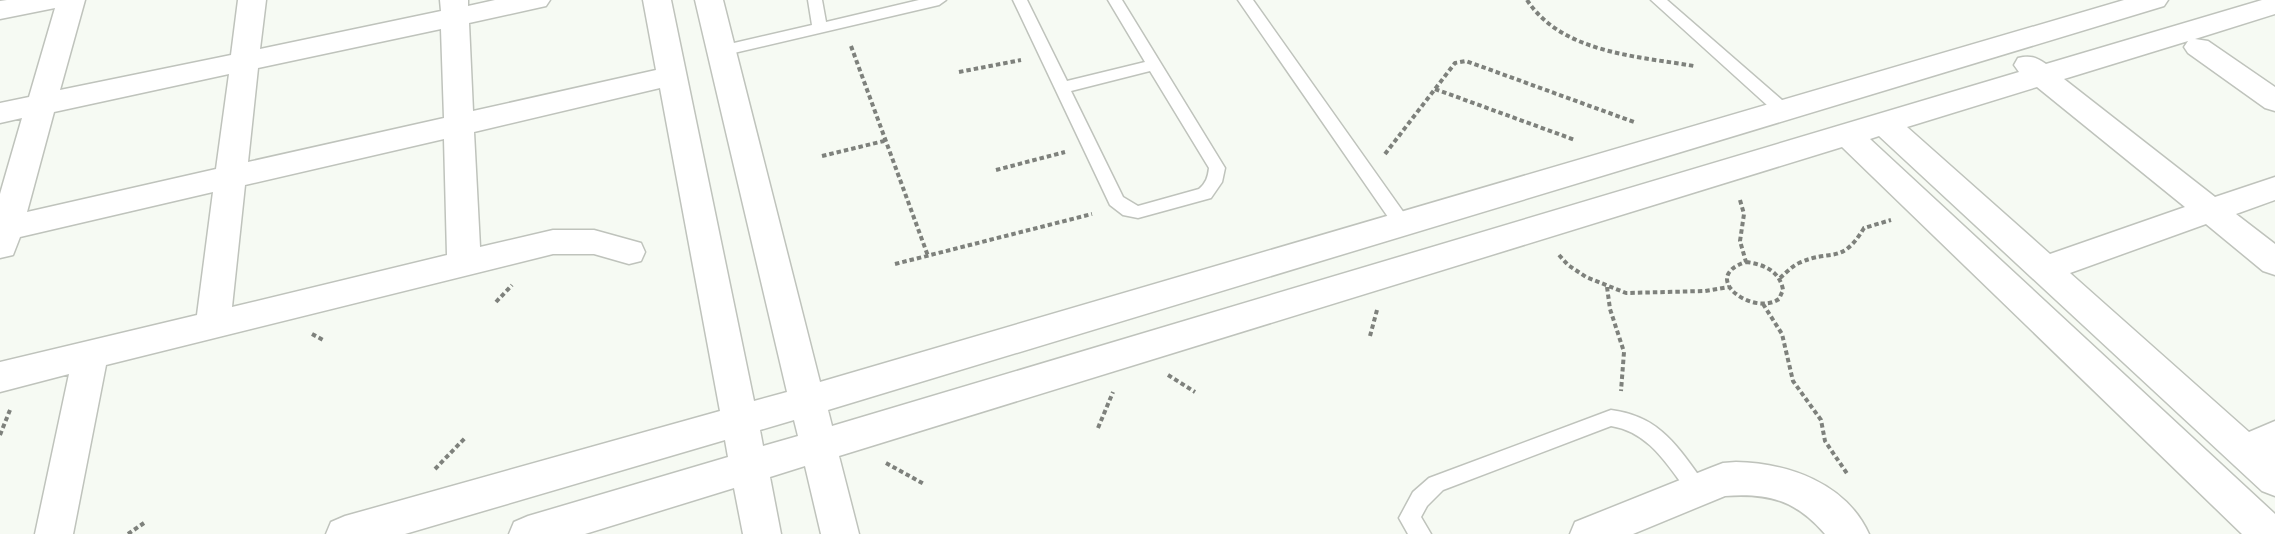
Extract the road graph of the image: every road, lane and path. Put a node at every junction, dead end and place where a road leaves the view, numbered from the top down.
1 (54, 0) edge
2 (71, 0) edge
3 (252, 0) edge
4 (536, 0) edge
5 (657, 0) edge
6 (709, 0) edge
7 (815, 0) edge
8 (939, 0) edge
9 (1020, 0) edge
10 (1115, 0) edge
11 (1245, 0) edge
12 (1527, 0) edge
13 (1658, 0) edge
14 (2154, 0) edge
15 (2275, 4) edge
16 (454, 9) edge
17 (0, 10) edge
18 (843, 22) junction
19 (820, 28) junction
20 (2003, 45) junction
21 (2198, 47) dead end
22 (694, 54) junction
23 (1045, 55) junction
24 (245, 62) junction
25 (1154, 65) junction
26 (959, 72) dead end
27 (2041, 75) junction
28 (1744, 76) junction
29 (1062, 88) junction
30 (1435, 89) junction
31 (2275, 101) edge
32 (41, 105) junction
33 (1784, 111) junction
34 (0, 114) edge
35 (1884, 123) junction
36 (459, 125) junction
37 (1846, 134) junction
38 (884, 141) junction
39 (1686, 141) junction
40 (1089, 146) junction
41 (822, 156) dead end
42 (1625, 159) junction
43 (996, 170) dead end
44 (1720, 172) junction
45 (1368, 176) junction
46 (231, 177) junction
47 (2275, 188) edge
48 (1122, 206) junction
49 (2211, 211) junction
50 (1928, 212) junction
51 (1408, 224) junction
52 (1539, 227) junction
53 (2, 236) edge
54 (629, 252) dead end
55 (928, 256) junction
56 (1439, 258) junction
57 (1746, 262) junction
58 (2275, 262) edge
59 (464, 264) junction
60 (895, 264) dead end
61 (2044, 269) junction
62 (1780, 278) junction
63 (1607, 287) junction
64 (1729, 287) junction
65 (1763, 304) junction
66 (213, 326) junction
67 (91, 355) junction
68 (0, 377) edge
69 (807, 401) junction
70 (1622, 418) junction
71 (740, 421) junction
72 (2260, 444) edge
73 (818, 446) junction
74 (749, 467) junction
75 (1849, 477) dead end
76 (2275, 479) edge
77 (1698, 490) junction
78 (144, 523) dead end
79 (54, 534) edge
80 (128, 534) edge
81 (345, 534) edge
82 (528, 534) edge
83 (762, 534) edge
84 (840, 534) edge
85 (1420, 534) edge
86 (1589, 534) edge
87 (1850, 534) edge
88 (2269, 534) edge

1 - 17 street
2 - 32 street
3 - 24 street
4 - 16 street
5 - 22 street
6 - 22 street
7 - 19 lane
8 - 18 lane
9 - 23 lane
10 - 25 lane
11 - 45 lane
12 - 28 path
13 - 28 lane
14 - 20 street
15 - 27 street
16 - 24 street
16 - 36 street
18 - 19 lane
18 - 38 path
19 - 22 lane
20 - 27 street
20 - 33 street
21 - 31 street
22 - 36 street
22 - 69 street
22 - 71 street
23 - 26 path
23 - 29 lane
24 - 32 street
24 - 46 street
25 - 29 lane
25 - 48 lane
27 - 35 street
27 - 49 street
28 - 33 lane
29 - 40 lane
30 - 39 path
30 - 42 path
30 - 45 path
32 - 34 street
32 - 53 street
33 - 39 street
35 - 37 street
35 - 61 street
36 - 46 street
36 - 59 street
37 - 44 street
37 - 50 street
38 - 41 path
38 - 55 path
39 - 42 street
40 - 43 path
40 - 48 lane
42 - 51 street
44 - 52 street
44 - 57 path
45 - 51 lane
46 - 53 street
46 - 66 street
47 - 49 street
48 - 55 path
49 - 58 street
49 - 61 street
50 - 62 path
50 - 88 street
51 - 56 street
51 - 69 street
52 - 56 street
52 - 63 path
54 - 59 street
55 - 60 path
56 - 73 street
57 - 62 path
57 - 64 path
59 - 66 street
61 - 72 street
62 - 65 path
63 - 64 path
63 - 70 path
64 - 65 path
65 - 75 path
66 - 67 street
67 - 68 street
67 - 79 street
69 - 71 street
69 - 73 street
70 - 77 lane
70 - 85 lane
71 - 74 street
71 - 81 street
72 - 76 street
73 - 74 street
73 - 84 street
74 - 82 street
74 - 83 street
77 - 86 street
77 - 87 street
78 - 80 path

